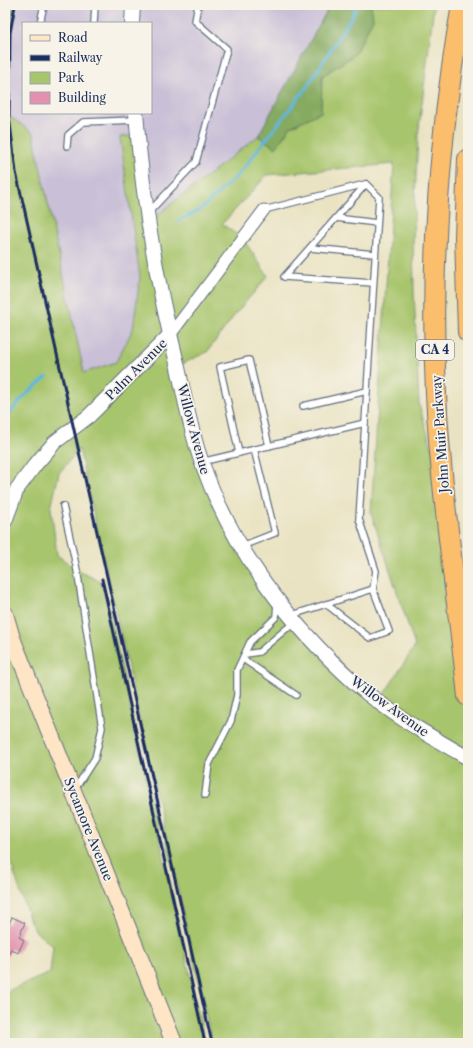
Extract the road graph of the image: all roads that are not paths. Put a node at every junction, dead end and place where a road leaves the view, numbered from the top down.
1 (44, 5) edge
2 (95, 5) edge
3 (133, 5) edge
4 (198, 5) edge
5 (462, 5) edge
6 (40, 22) edge
7 (94, 22) edge
8 (132, 22) edge
9 (136, 116) edge
10 (67, 146) dead end
11 (468, 158) edge
12 (366, 184) junction
13 (264, 210) joint
14 (148, 212) junction
15 (336, 218) junction
16 (377, 223) junction
17 (310, 248) junction
18 (375, 254) junction
19 (373, 283) junction
20 (468, 332) edge
21 (170, 335) junction
22 (367, 391) junction
23 (303, 406) dead end
24 (365, 423) junction
25 (269, 446) junction
26 (254, 450) junction
27 (239, 453) junction
28 (201, 462) junction
29 (63, 506) dead end
30 (5, 521) edge
31 (241, 547) junction
32 (373, 589) junction
33 (277, 599) junction
34 (326, 604) junction
35 (5, 614) edge
36 (293, 620) junction
37 (244, 656) junction
38 (296, 695) dead end
39 (468, 696) edge
40 (468, 758) edge
41 (73, 790) junction
42 (205, 795) dead end
43 (174, 1043) edge

1 - 6 lane
2 - 7 lane
3 - 8 street
4 - 14 lane
5 - 39 highway, John Muir Parkway / CA 4
9 - 10 lane
9 - 14 street, Willow Avenue
11 - 20 highway, CA 4
12 - 13 lane
12 - 15 lane
12 - 16 lane
13 - 21 street, Palm Avenue
14 - 21 street, Willow Avenue
15 - 16 lane
15 - 17 lane
16 - 18 lane
17 - 18 lane
17 - 19 lane
18 - 19 lane
19 - 22 lane
21 - 28 street, Willow Avenue
21 - 30 street, Palm Avenue
22 - 23 lane
22 - 24 lane
24 - 25 lane
24 - 32 lane
25 - 26 lane
25 - 27 lane
26 - 27 lane
26 - 31 lane
27 - 28 lane
28 - 31 street, Willow Avenue
29 - 41 lane
31 - 33 street, Willow Avenue
32 - 34 lane
32 - 34 lane
33 - 36 street, Willow Avenue
33 - 37 lane
34 - 36 lane
35 - 41 main road, Sycamore Avenue
36 - 37 lane
36 - 40 street, Willow Avenue
37 - 38 lane
37 - 42 lane
41 - 43 main road, Sycamore Avenue

